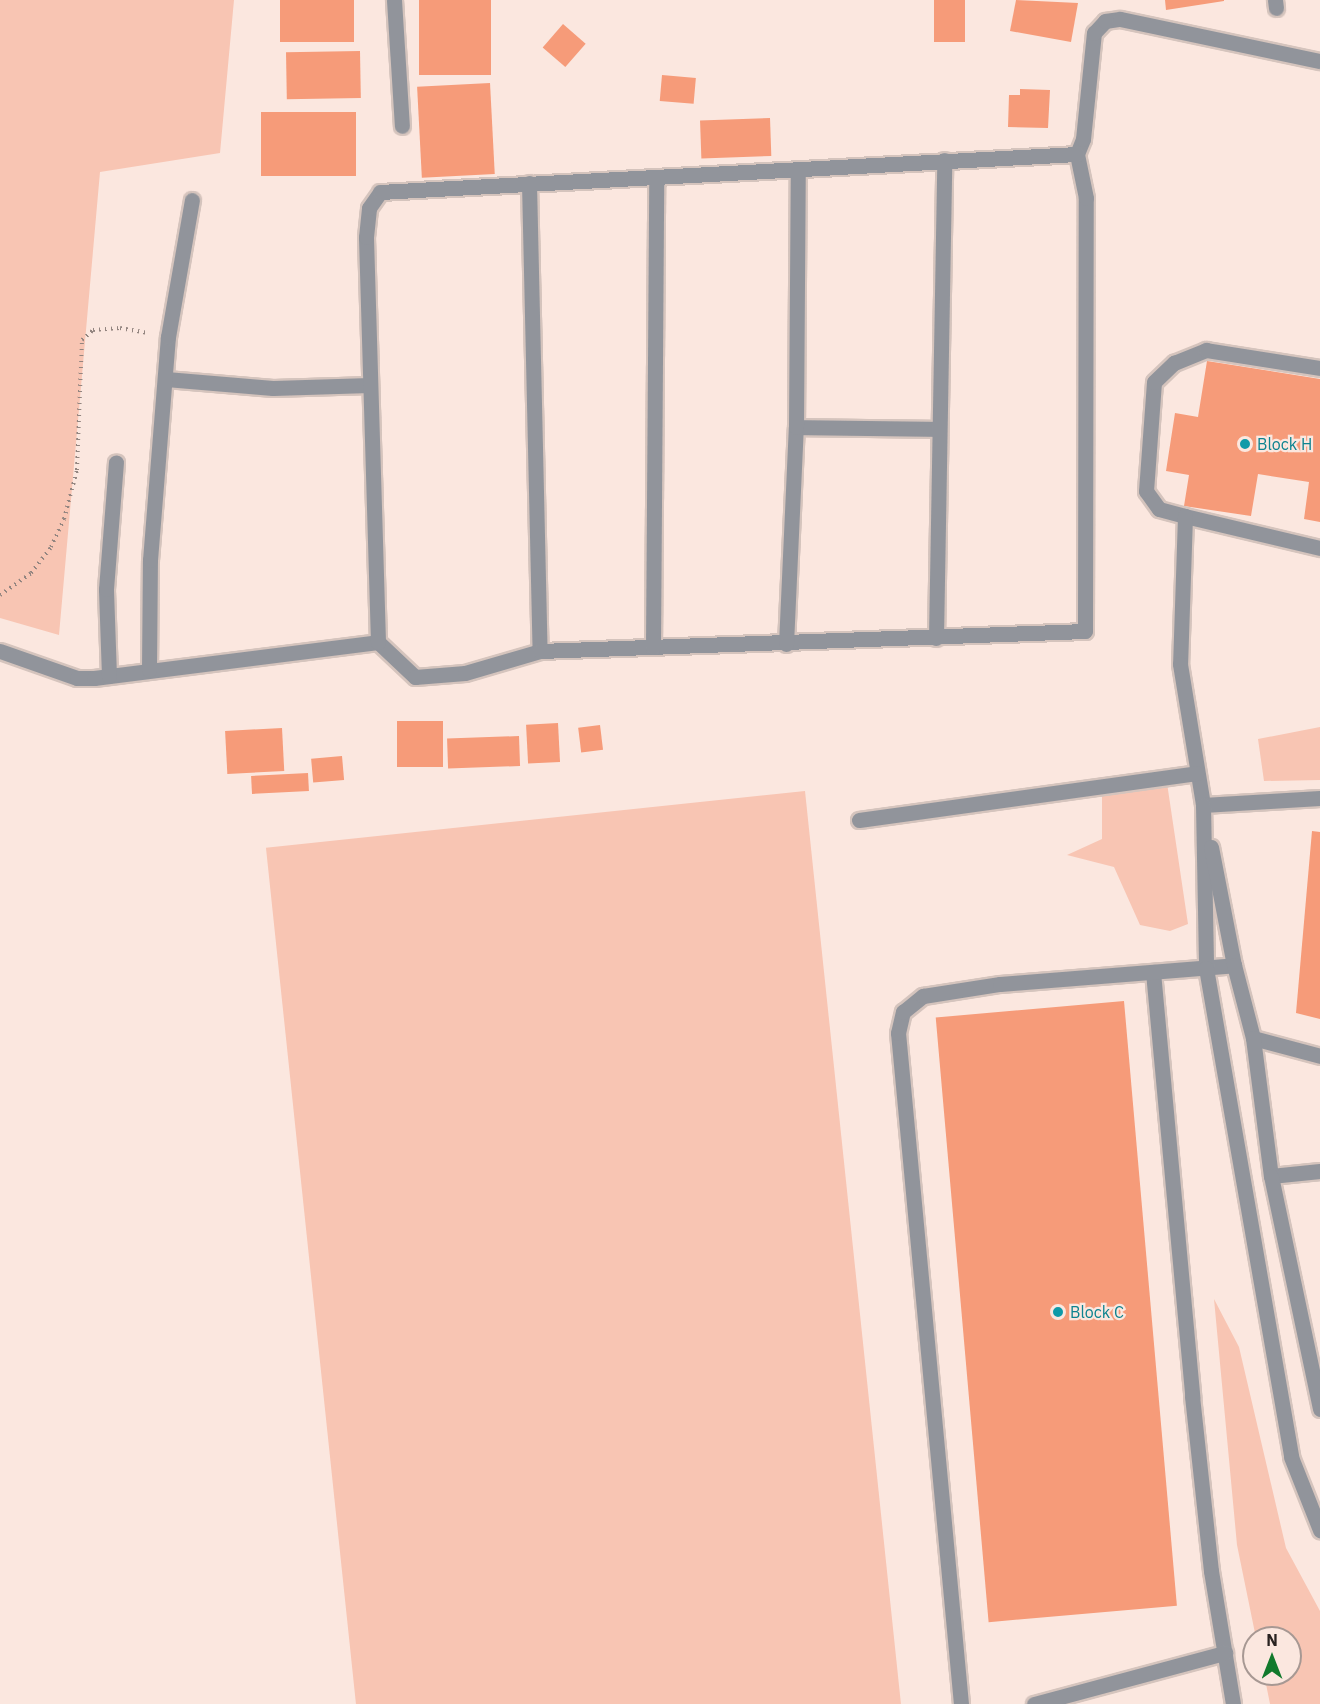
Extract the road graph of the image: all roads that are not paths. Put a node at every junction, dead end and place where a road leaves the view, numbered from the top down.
1 (394, 0) edge
2 (1320, 60) edge
3 (402, 126) dead end
4 (1077, 154) junction
5 (944, 160) junction
6 (798, 169) junction
7 (656, 177) junction
8 (529, 183) junction
9 (192, 200) dead end
10 (1320, 368) edge
11 (166, 379) junction
12 (370, 385) junction
13 (796, 427) junction
14 (938, 429) junction
15 (116, 462) dead end
16 (1185, 516) junction
17 (1320, 548) edge
18 (936, 638) junction
19 (378, 642) junction
20 (786, 644) junction
21 (653, 647) junction
22 (0, 651) edge
23 (540, 651) junction
24 (149, 670) junction
25 (109, 676) junction
26 (1197, 773) junction
27 (1320, 798) edge
28 (1203, 806) junction
29 (859, 820) dead end
30 (1234, 965) junction
31 (1206, 968) junction
32 (1153, 972) junction
33 (1253, 1038) junction
34 (1320, 1056) edge
35 (1320, 1171) edge
36 (1271, 1176) junction
37 (1320, 1409) edge
38 (1320, 1530) edge
39 (1225, 1653) junction
40 (962, 1704) edge
41 (1034, 1704) edge
42 (1233, 1704) edge

1 - 3 street
2 - 4 street
4 - 5 street
4 - 18 street
5 - 6 street
5 - 14 street
6 - 7 street
6 - 13 street
7 - 8 street
7 - 21 street
8 - 12 street
8 - 23 street
9 - 11 street
10 - 16 street
11 - 12 street
11 - 24 street
12 - 19 street
13 - 14 street
13 - 20 street
14 - 18 street
15 - 25 street
16 - 17 street
16 - 26 street
18 - 20 street
19 - 23 street
19 - 24 street
20 - 21 street
21 - 23 street
22 - 25 street
24 - 25 street
26 - 28 street
26 - 29 street
27 - 28 street
28 - 30 street
28 - 31 street
30 - 31 street
30 - 33 street
31 - 32 street
31 - 38 street
32 - 39 street
32 - 40 street
33 - 34 street
33 - 36 street
35 - 36 street
36 - 37 street
39 - 41 street
39 - 42 street

